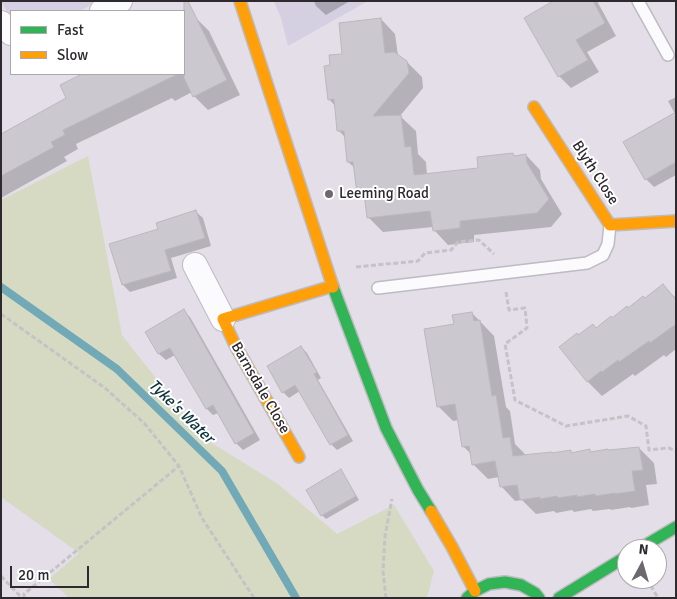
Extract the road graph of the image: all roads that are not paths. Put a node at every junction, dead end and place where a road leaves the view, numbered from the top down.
1 (120, 1) edge
2 (240, 1) edge
3 (638, 1) edge
4 (104, 10) edge
5 (1, 23) edge
6 (10, 33) edge
7 (668, 55) dead end
8 (534, 107) dead end
9 (676, 222) edge
10 (610, 225) junction
11 (195, 264) dead end
12 (334, 286) junction
13 (378, 288) dead end
14 (223, 319) junction
15 (299, 457) dead end
16 (676, 527) edge
17 (656, 539) edge
18 (617, 562) edge
19 (471, 594) edge
20 (539, 598) edge
21 (559, 598) edge

1 - 4 street
2 - 12 street
3 - 7 lane
5 - 6 street
8 - 10 street, Blyth Close
9 - 10 street, Blyth Close
10 - 13 lane
11 - 14 street, Barnsdale Close
12 - 14 street
12 - 19 street
14 - 15 street, Barnsdale Close
16 - 17 street
18 - 21 street
19 - 20 street

